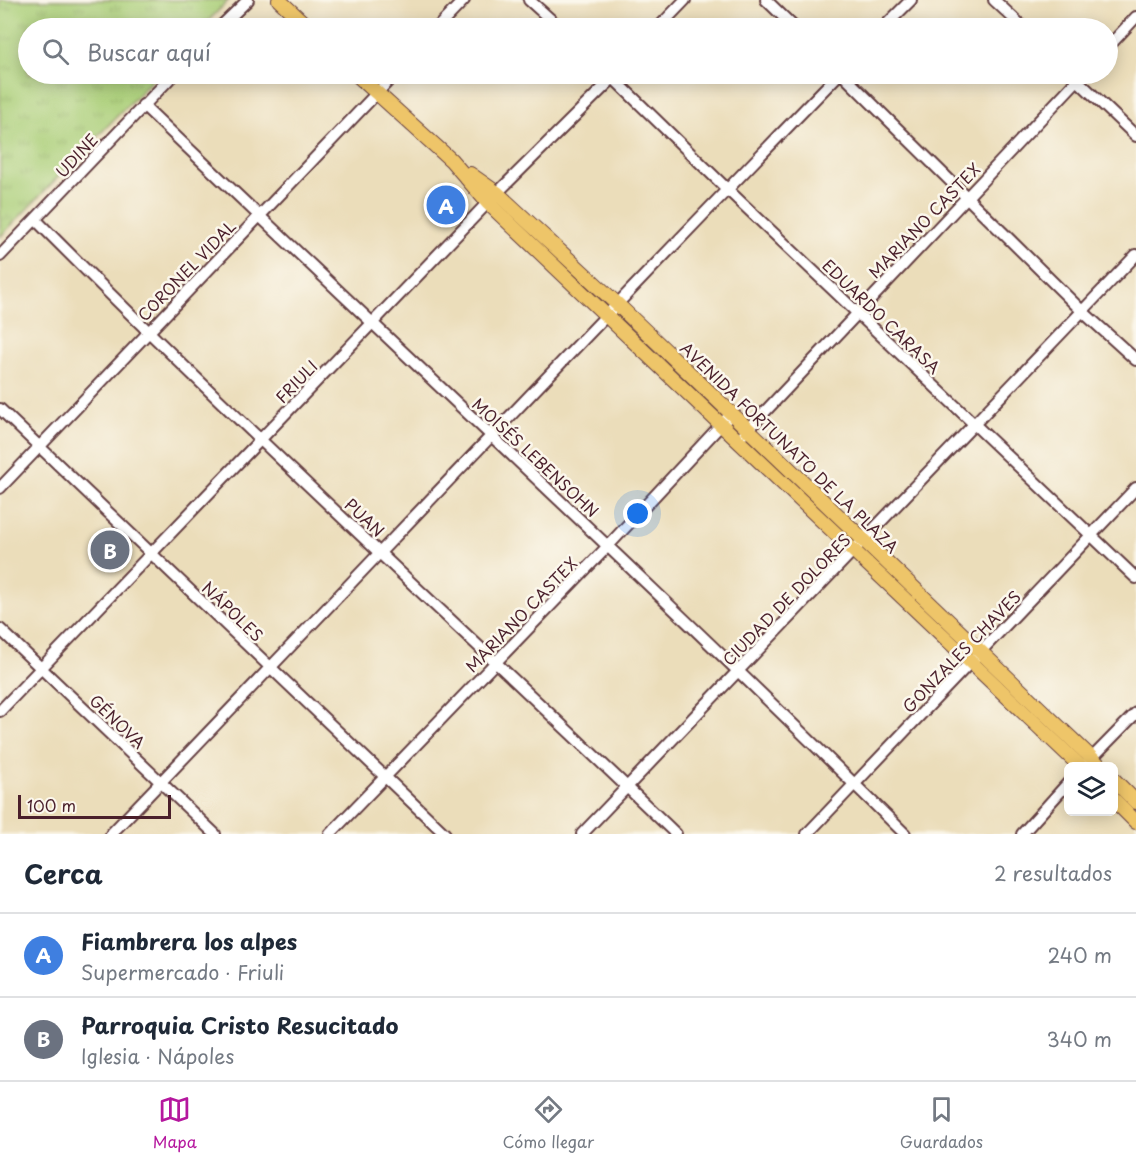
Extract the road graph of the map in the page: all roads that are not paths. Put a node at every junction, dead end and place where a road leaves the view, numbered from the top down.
1 (248, 0) edge
2 (279, 0) edge
3 (464, 0) edge
4 (529, 0) edge
5 (685, 0) edge
6 (765, 0) edge
7 (911, 0) edge
8 (994, 0) edge
9 (1136, 17) edge
10 (229, 18) edge
11 (298, 18) edge
12 (447, 18) edge
13 (549, 18) edge
14 (668, 18) edge
15 (784, 18) edge
16 (893, 18) edge
17 (1013, 18) edge
18 (1118, 36) edge
19 (164, 84) edge
20 (367, 84) edge
21 (385, 84) edge
22 (604, 84) edge
23 (622, 84) edge
24 (831, 84) edge
25 (851, 84) edge
26 (1069, 84) edge
27 (1086, 84) edge
28 (376, 93) junction
29 (143, 105) junction
30 (1136, 136) edge
31 (727, 189) junction
32 (969, 197) junction
33 (493, 198) junction
34 (259, 216) junction
35 (36, 220) junction
36 (1136, 255) edge
37 (0, 256) edge
38 (616, 303) junction
39 (1083, 311) junction
40 (857, 312) junction
41 (606, 314) junction
42 (372, 324) junction
43 (148, 332) junction
44 (1136, 360) edge
45 (0, 409) edge
46 (727, 420) junction
47 (974, 424) junction
48 (491, 434) junction
49 (743, 435) junction
50 (261, 440) junction
51 (39, 447) junction
52 (0, 488) edge
53 (1136, 488) edge
54 (1091, 536) junction
55 (859, 545) junction
56 (608, 546) junction
57 (380, 552) junction
58 (151, 554) junction
59 (1136, 578) edge
60 (0, 629) edge
61 (976, 657) junction
62 (496, 661) junction
63 (41, 668) junction
64 (271, 668) junction
65 (737, 672) junction
66 (0, 711) edge
67 (1136, 713) edge
68 (1087, 762) edge
69 (1091, 762) edge
70 (385, 777) junction
71 (161, 783) junction
72 (855, 784) junction
73 (1118, 785) edge
74 (627, 787) junction
75 (1064, 787) edge
76 (1136, 802) edge
77 (1118, 805) edge
78 (1136, 822) edge
79 (111, 834) edge
80 (215, 834) edge
81 (330, 834) edge
82 (445, 834) edge
83 (582, 834) edge
84 (676, 834) edge
85 (807, 834) edge
86 (905, 834) edge
87 (1022, 834) edge

1 - 10 street
2 - 11 main road
3 - 12 street
4 - 13 street
5 - 14 street
6 - 15 street
7 - 16 street
8 - 17 street
9 - 18 street
19 - 29 street, UDINE
20 - 28 main road, AVENIDA FORTUNATO DE LA PLAZA
21 - 28 street, CORONEL VIDAL
22 - 33 street, FRIULI
23 - 31 street, EDUARDO CARASA
24 - 31 street
25 - 32 street
26 - 32 street, MARIANO CASTEX
27 - 30 street
28 - 33 main road, AVENIDA FORTUNATO DE LA PLAZA
28 - 34 street, CORONEL VIDAL
29 - 34 street, MOISÉS LEBENSOHN
29 - 35 street, UDINE
31 - 38 street
31 - 40 street, EDUARDO CARASA
32 - 39 street
32 - 40 street, MARIANO CASTEX
33 - 38 main road, AVENIDA FORTUNATO DE LA PLAZA
33 - 41 main road, AVENIDA FORTUNATO DE LA PLAZA
33 - 42 street, FRIULI
34 - 42 street, MOISÉS LEBENSOHN
34 - 43 street, CORONEL VIDAL
35 - 37 street, UDINE
35 - 43 street, PUAN
36 - 39 street, CIUDAD DE DOLORES
38 - 41 street
38 - 46 main road, AVENIDA FORTUNATO DE LA PLAZA
39 - 44 street
39 - 47 street, CIUDAD DE DOLORES
40 - 47 street, EDUARDO CARASA
40 - 49 street, MARIANO CASTEX
41 - 46 main road, AVENIDA FORTUNATO DE LA PLAZA
41 - 48 street
42 - 48 street, MOISÉS LEBENSOHN
42 - 50 street, FRIULI
43 - 50 street, PUAN
43 - 51 street, CORONEL VIDAL
45 - 51 street, NÁPOLES
46 - 49 main road, AVENIDA FORTUNATO DE LA PLAZA
46 - 56 street, MARIANO CASTEX
47 - 54 street, EDUARDO CARASA
47 - 55 street, CIUDAD DE DOLORES
48 - 56 street, MOISÉS LEBENSOHN
48 - 57 street
49 - 55 main road, AVENIDA FORTUNATO DE LA PLAZA
50 - 57 street, PUAN
50 - 58 street, FRIULI
51 - 52 street, CORONEL VIDAL
51 - 58 street, NÁPOLES
53 - 54 street, GONZALES CHAVES
54 - 59 street, EDUARDO CARASA
54 - 61 street, GONZALES CHAVES
55 - 61 main road, AVENIDA FORTUNATO DE LA PLAZA
55 - 65 street, CIUDAD DE DOLORES
56 - 62 street, MARIANO CASTEX
56 - 65 street, MOISÉS LEBENSOHN
57 - 62 street, PUAN
57 - 64 street
58 - 63 street, FRIULI
58 - 64 street, NÁPOLES
60 - 63 street, GÉNOVA
61 - 68 main road, AVENIDA FORTUNATO DE LA PLAZA
61 - 72 street, GONZALES CHAVES
62 - 70 street, MARIANO CASTEX
62 - 74 street, PUAN
63 - 66 street, FRIULI
63 - 71 street, GÉNOVA
64 - 70 street, NÁPOLES
64 - 71 street
65 - 72 street, MOISÉS LEBENSOHN
65 - 74 street, CIUDAD DE DOLORES
67 - 69 street
70 - 81 street, MARIANO CASTEX
70 - 82 street, NÁPOLES
71 - 79 street
71 - 80 street, GÉNOVA
72 - 85 street, GONZALES CHAVES
72 - 86 street, MOISÉS LEBENSOHN
73 - 76 main road
74 - 83 street, CIUDAD DE DOLORES
74 - 84 street, PUAN
75 - 87 street
77 - 78 main road

